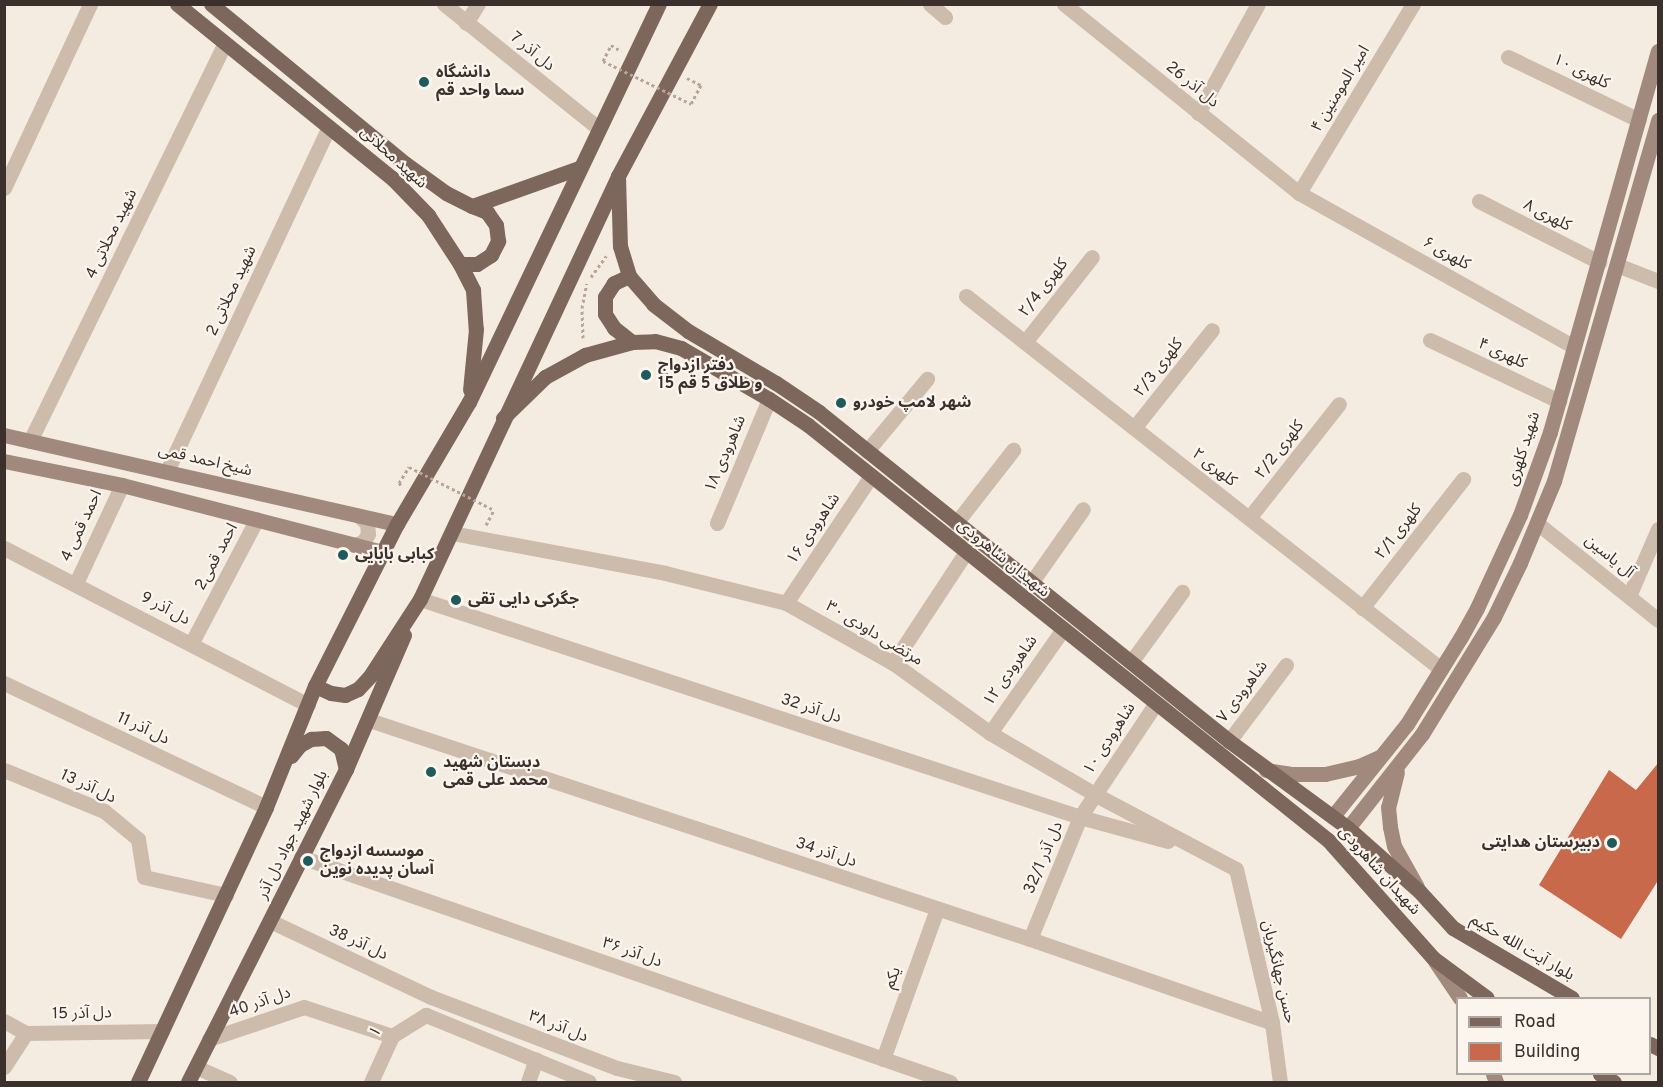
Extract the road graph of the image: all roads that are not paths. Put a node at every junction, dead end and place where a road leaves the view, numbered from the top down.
1 (90, 4) edge
2 (177, 4) edge
3 (211, 4) edge
4 (444, 4) edge
5 (478, 4) edge
6 (659, 4) edge
7 (710, 4) edge
8 (930, 4) edge
9 (1064, 4) edge
10 (1258, 4) edge
11 (1413, 4) edge
12 (945, 17) dead end
13 (466, 23) junction
14 (225, 43) junction
15 (1659, 51) edge
16 (1508, 57) dead end
17 (1198, 113) junction
18 (1639, 120) junction
19 (1659, 120) edge
20 (329, 127) junction
21 (598, 128) junction
22 (1653, 162) edge
23 (579, 168) junction
24 (618, 176) junction
25 (4, 188) edge
26 (1299, 193) junction
27 (1479, 201) dead end
28 (472, 206) junction
29 (1092, 257) dead end
30 (1599, 262) junction
31 (460, 264) junction
32 (1617, 264) junction
33 (628, 276) junction
34 (1659, 280) edge
35 (966, 296) dead end
36 (1212, 330) dead end
37 (1430, 340) dead end
38 (632, 342) junction
39 (1025, 342) junction
40 (1574, 347) junction
41 (927, 379) dead end
42 (769, 399) junction
43 (1559, 401) junction
44 (469, 402) junction
45 (1339, 404) dead end
46 (503, 418) junction
47 (1134, 428) junction
48 (4, 435) edge
49 (30, 441) junction
50 (1013, 450) dead end
51 (867, 451) junction
52 (4, 461) edge
53 (167, 471) junction
54 (871, 476) junction
55 (1463, 479) dead end
56 (122, 485) junction
57 (1083, 509) dead end
58 (1520, 515) junction
59 (359, 516) junction
60 (1249, 518) junction
61 (258, 519) junction
62 (717, 523) dead end
63 (956, 523) junction
64 (1537, 523) junction
65 (397, 524) junction
66 (1659, 529) edge
67 (452, 533) junction
68 (354, 544) junction
69 (4, 548) edge
70 (383, 552) junction
71 (966, 552) junction
72 (76, 583) junction
73 (1031, 583) junction
74 (1182, 592) dead end
75 (1629, 596) junction
76 (420, 599) junction
77 (786, 603) junction
78 (1362, 608) junction
79 (1659, 620) edge
80 (1063, 629) junction
81 (191, 644) junction
82 (1131, 662) junction
83 (893, 663) junction
84 (1286, 665) dead end
85 (1441, 669) junction
86 (4, 683) edge
87 (315, 686) junction
88 (1155, 703) junction
89 (308, 705) junction
90 (369, 720) junction
91 (990, 733) junction
92 (1229, 741) junction
93 (1384, 755) junction
94 (1399, 766) junction
95 (346, 769) junction
96 (4, 770) edge
97 (1266, 770) junction
98 (279, 776) junction
99 (1095, 795) junction
100 (266, 807) junction
101 (1334, 816) junction
102 (1080, 817) junction
103 (1348, 828) junction
104 (1328, 840) junction
105 (1192, 847) junction
106 (301, 857) junction
107 (1236, 870) joint
108 (1420, 892) junction
109 (226, 895) junction
110 (937, 909) junction
111 (270, 921) junction
112 (1453, 928) joint
113 (1030, 939) junction
114 (1433, 958) junction
115 (431, 997) joint
116 (1459, 997) edge
117 (1484, 997) edge
118 (1569, 997) edge
119 (4, 1021) edge
120 (1272, 1023) junction
121 (162, 1031) junction
122 (26, 1033) junction
123 (392, 1036) junction
124 (209, 1039) junction
125 (536, 1059) junction
126 (883, 1059) junction
127 (4, 1067) edge
128 (196, 1067) junction
129 (138, 1083) edge
130 (188, 1083) edge
131 (230, 1083) edge
132 (371, 1083) edge
133 (528, 1083) edge
134 (589, 1083) edge
135 (674, 1083) edge
136 (950, 1083) edge
137 (1280, 1083) edge

1 - 25 street
2 - 14 main road, شهید محلاتی
3 - 28 main road, شهید محلاتی
4 - 13 street, دل آذر 7
5 - 13 street
6 - 21 main road, بلوار شهید جواد دل آذر
7 - 24 main road
8 - 12 street
9 - 17 street, دل آذر 26
10 - 17 street
11 - 26 street, امیر المومنین ۴
13 - 21 street, دل آذر 7
14 - 20 main road, شهید محلاتی
14 - 49 street, شهید محلاتی 4
15 - 18 main road, شهید کلهری
16 - 18 street, کلهری ۱۰
17 - 26 street, دل آذر 26
18 - 30 main road, شهید کلهری
19 - 22 main road
20 - 31 main road, شهید محلاتی
20 - 53 street, شهید محلاتی 2
21 - 23 main road, بلوار شهید جواد دل آذر
22 - 32 main road
23 - 28 main road
23 - 44 main road, بلوار شهید جواد دل آذر
24 - 33 main road, شهیدان شاهرودی
24 - 46 main road
26 - 40 street, کلهری ۶
27 - 30 street, کلهری ۸
28 - 31 main road, شهید محلاتی
29 - 39 street, کلهری ۲/4
30 - 40 main road, شهید کلهری
31 - 44 main road, شهید محلاتی
32 - 34 street
32 - 64 main road
33 - 38 main road
33 - 51 main road, شهیدان شاهرودی
35 - 39 street, کلهری ۲
36 - 47 street, کلهری ۲/3
37 - 43 street, کلهری ۴
38 - 42 main road, شهیدان شاهرودی
38 - 46 main road, شهیدان شاهرودی
39 - 47 street, کلهری ۲
40 - 43 main road, شهید کلهری
41 - 51 street
42 - 54 main road, شهیدان شاهرودی
42 - 62 street, شاهرودی ۱۸
43 - 58 main road, شهید کلهری
44 - 65 main road, بلوار شهید جواد دل آذر
45 - 60 street, کلهری ۲/2
46 - 67 main road
47 - 60 street, کلهری ۲
48 - 49 main road, شیخ احمد قمی
49 - 53 main road, شیخ احمد قمی
50 - 63 street
51 - 63 main road, شهیدان شاهرودی
52 - 56 main road
53 - 59 main road, شیخ احمد قمی
54 - 71 main road, شهیدان شاهرودی
54 - 77 street, شاهرودی ۱۶
55 - 78 street, کلهری ۲/1
56 - 61 main road
56 - 72 street, احمد قمی 4
57 - 73 street
58 - 64 main road
58 - 85 main road, شهید کلهری
59 - 65 main road, شیخ احمد قمی
59 - 68 street
60 - 78 street, کلهری ۲
61 - 68 main road
61 - 81 street, احمد قمی2
63 - 73 main road, شهیدان شاهرودی
64 - 75 street, آل یاسین
64 - 94 main road
65 - 70 main road, بلوار شهید جواد دل آذر
66 - 75 street
67 - 76 main road
67 - 77 street, ۳۰ مرتضی داودی
68 - 70 main road
69 - 72 street, دل آذر 9
70 - 87 main road, بلوار شهید جواد دل آذر
71 - 80 main road, شهیدان شاهرودی
71 - 83 street
72 - 81 street, دل آذر 9
73 - 82 main road, شهیدان شاهرودی
74 - 82 street
75 - 79 street, آل یاسین
76 - 87 main road
76 - 90 main road, بلوار شهید جواد دل آذر
76 - 102 street, دل آذر 32
77 - 83 street, ۳۰ مرتضی داودی
78 - 85 street, کلهری ۲
80 - 88 main road, شهیدان شاهرودی
80 - 91 street, شاهرودی ۱۲
81 - 89 street, دل آذر 9
82 - 92 main road, شهیدان شاهرودی
83 - 91 street, ۳۰ مرتضی داودی
84 - 92 street, ۷ شاهرودی
85 - 93 main road, شهید کلهری
86 - 100 street, دل آذر 11
87 - 89 main road, بلوار شهید جواد دل آذر
88 - 99 street, شاهرودی ۱۰
88 - 104 main road, شهیدان شاهرودی
89 - 98 main road, بلوار شهید جواد دل آذر
90 - 95 main road, بلوار شهید جواد دل آذر
90 - 110 street, دل آذر 34
91 - 99 street, ۳۰ مرتضی داودی
92 - 97 main road, شهیدان شاهرودی
93 - 97 main road
93 - 101 main road, شهید کلهری
94 - 103 main road
94 - 108 main road
95 - 98 main road
95 - 106 main road, بلوار شهید جواد دل آذر
96 - 109 street, دل آذر 13
97 - 101 main road, شهیدان شاهرودی
98 - 100 main road, بلوار شهید جواد دل آذر
99 - 102 street, دل آذر 32/1
99 - 105 street, ۳۰ مرتضی داودی
100 - 109 main road, بلوار شهید جواد دل آذر
101 - 103 main road, شهیدان شاهرودی
101 - 104 main road
102 - 105 street, دل آذر 32
102 - 113 street, دل آذر 32/1
103 - 104 main road
103 - 108 main road, شهیدان شاهرودی
104 - 114 main road, شهیدان شاهرودی
105 - 107 street, ۳۰ مرتضی داودی
106 - 111 main road, بلوار شهید جواد دل آذر
106 - 126 street, دل آذر ۳۶
107 - 120 street, حسن جهانگیریان
108 - 112 main road, شهیدان شاهرودی
109 - 121 main road, بلوار شهید جواد دل آذر
110 - 113 street, دل آذر 34
110 - 126 street, یکم
111 - 115 street, دل آذر 38
111 - 124 main road, بلوار شهید جواد دل آذر
112 - 118 main road, بلوار آیت الله حکیم
113 - 120 street, دل آذر 34
114 - 116 main road
114 - 117 main road
115 - 135 street, دل آذر ۳۸
119 - 122 street, دل آذر 15
120 - 137 street, حسن جهانگیریان
121 - 122 street, دل آذر 15
121 - 129 main road, بلوار شهید جواد دل آذر
122 - 127 street
123 - 124 street, دل آذر 40
123 - 125 street, ۱
123 - 132 street, ۱
124 - 128 main road, بلوار شهید جواد دل آذر
125 - 133 street
125 - 134 street
126 - 136 street, دل آذر ۳۶
128 - 130 main road, بلوار شهید جواد دل آذر
128 - 131 street

